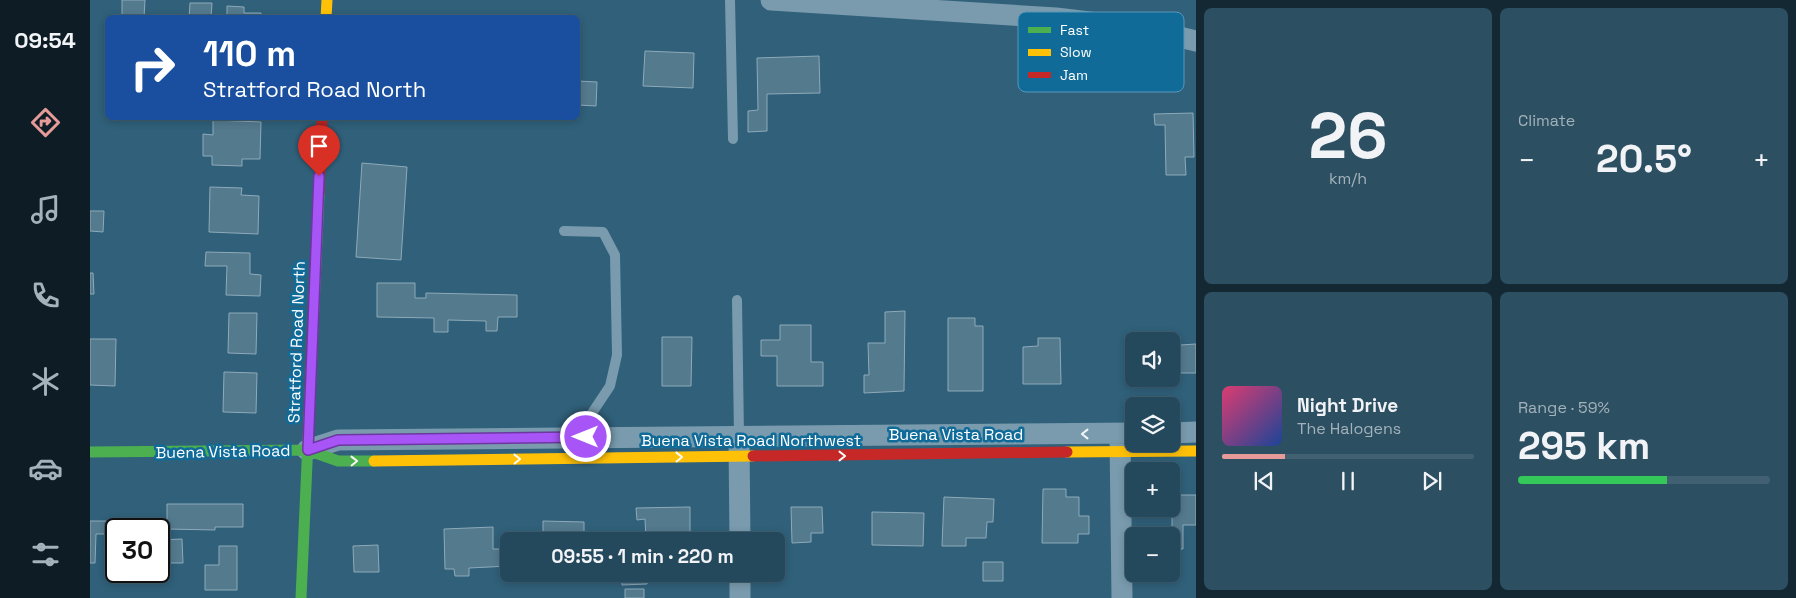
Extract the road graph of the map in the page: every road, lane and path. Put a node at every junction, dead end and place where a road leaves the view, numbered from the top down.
1 (327, 0) edge
2 (730, 0) edge
3 (771, 0) edge
4 (326, 15) edge
5 (1018, 16) edge
6 (322, 120) edge
7 (733, 139) dead end
8 (564, 231) dead end
9 (736, 300) dead end
10 (1196, 432) edge
11 (1180, 433) edge
12 (586, 437) junction
13 (1125, 440) edge
14 (739, 446) junction
15 (1180, 449) edge
16 (308, 450) junction
17 (1196, 451) edge
18 (90, 452) edge
19 (740, 532) edge
20 (740, 582) edge
21 (302, 598) edge
22 (740, 598) edge
23 (1122, 598) edge

1 - 4 street
2 - 7 lane
3 - 5 street
6 - 16 street, Stratford Road North
8 - 12 lane
9 - 14 lane
10 - 11 street
12 - 14 street, Buena Vista Road
12 - 16 street, Buena Vista Road
13 - 14 street, Buena Vista Road
13 - 23 street
16 -> 14 street, Buena Vista Road Northwest
14 - 19 street
15 - 17 street
16 - 18 street, Buena Vista Road
16 - 21 street, Stratford Road North
20 - 22 street

